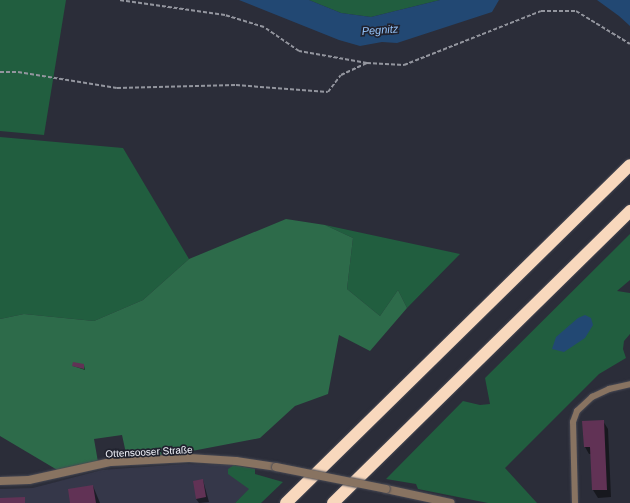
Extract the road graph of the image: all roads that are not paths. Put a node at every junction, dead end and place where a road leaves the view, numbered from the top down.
1 (630, 165) edge
2 (630, 211) edge
3 (630, 384) edge
4 (0, 481) edge
5 (286, 503) edge
6 (333, 503) edge
7 (451, 503) edge
8 (575, 503) edge

1 - 5 highway
2 - 6 highway
3 - 8 lane
4 - 7 street, Ottensooser Straße, bridge

